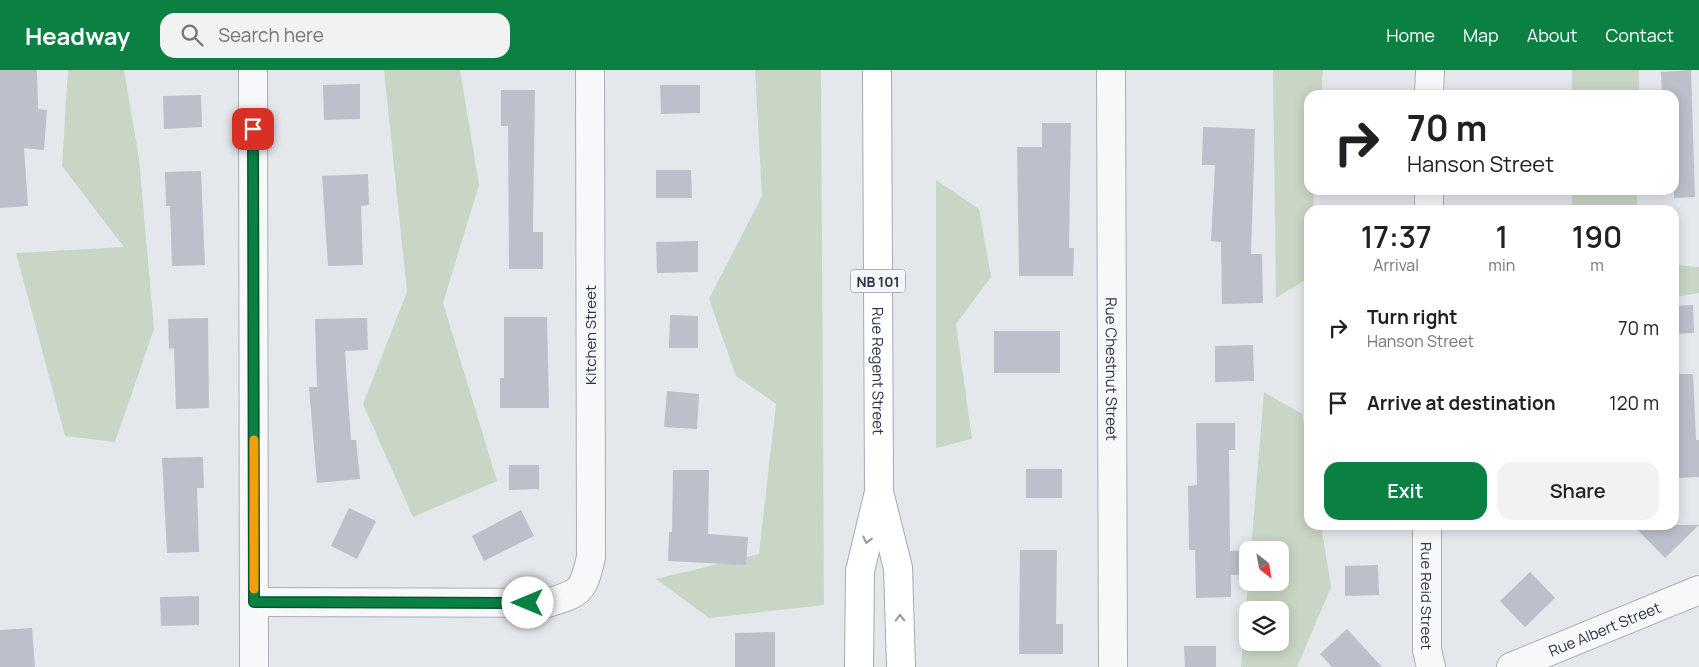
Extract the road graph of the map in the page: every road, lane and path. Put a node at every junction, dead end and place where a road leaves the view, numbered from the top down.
1 (253, 70) edge
2 (590, 70) edge
3 (877, 70) edge
4 (1111, 70) edge
5 (1430, 70) edge
6 (1430, 90) edge
7 (879, 492) junction
8 (1427, 530) edge
9 (1699, 590) edge
10 (254, 602) junction
11 (254, 667) edge
12 (859, 667) edge
13 (901, 667) edge
14 (1112, 667) edge
15 (1431, 667) edge
16 (1511, 667) edge

1 - 10 street
2 - 10 street, Kitchen Street
3 - 7 main road, Rue Regent Street / NB 101
4 - 14 street, Rue Chestnut Street
5 - 6 street
7 -> 12 main road, Rue Regent Street / NB 101
13 -> 7 main road, Rue Regent Street / NB 101
8 - 15 street, Rue Reid Street
9 - 16 street, Rue Albert Street
10 - 11 street

